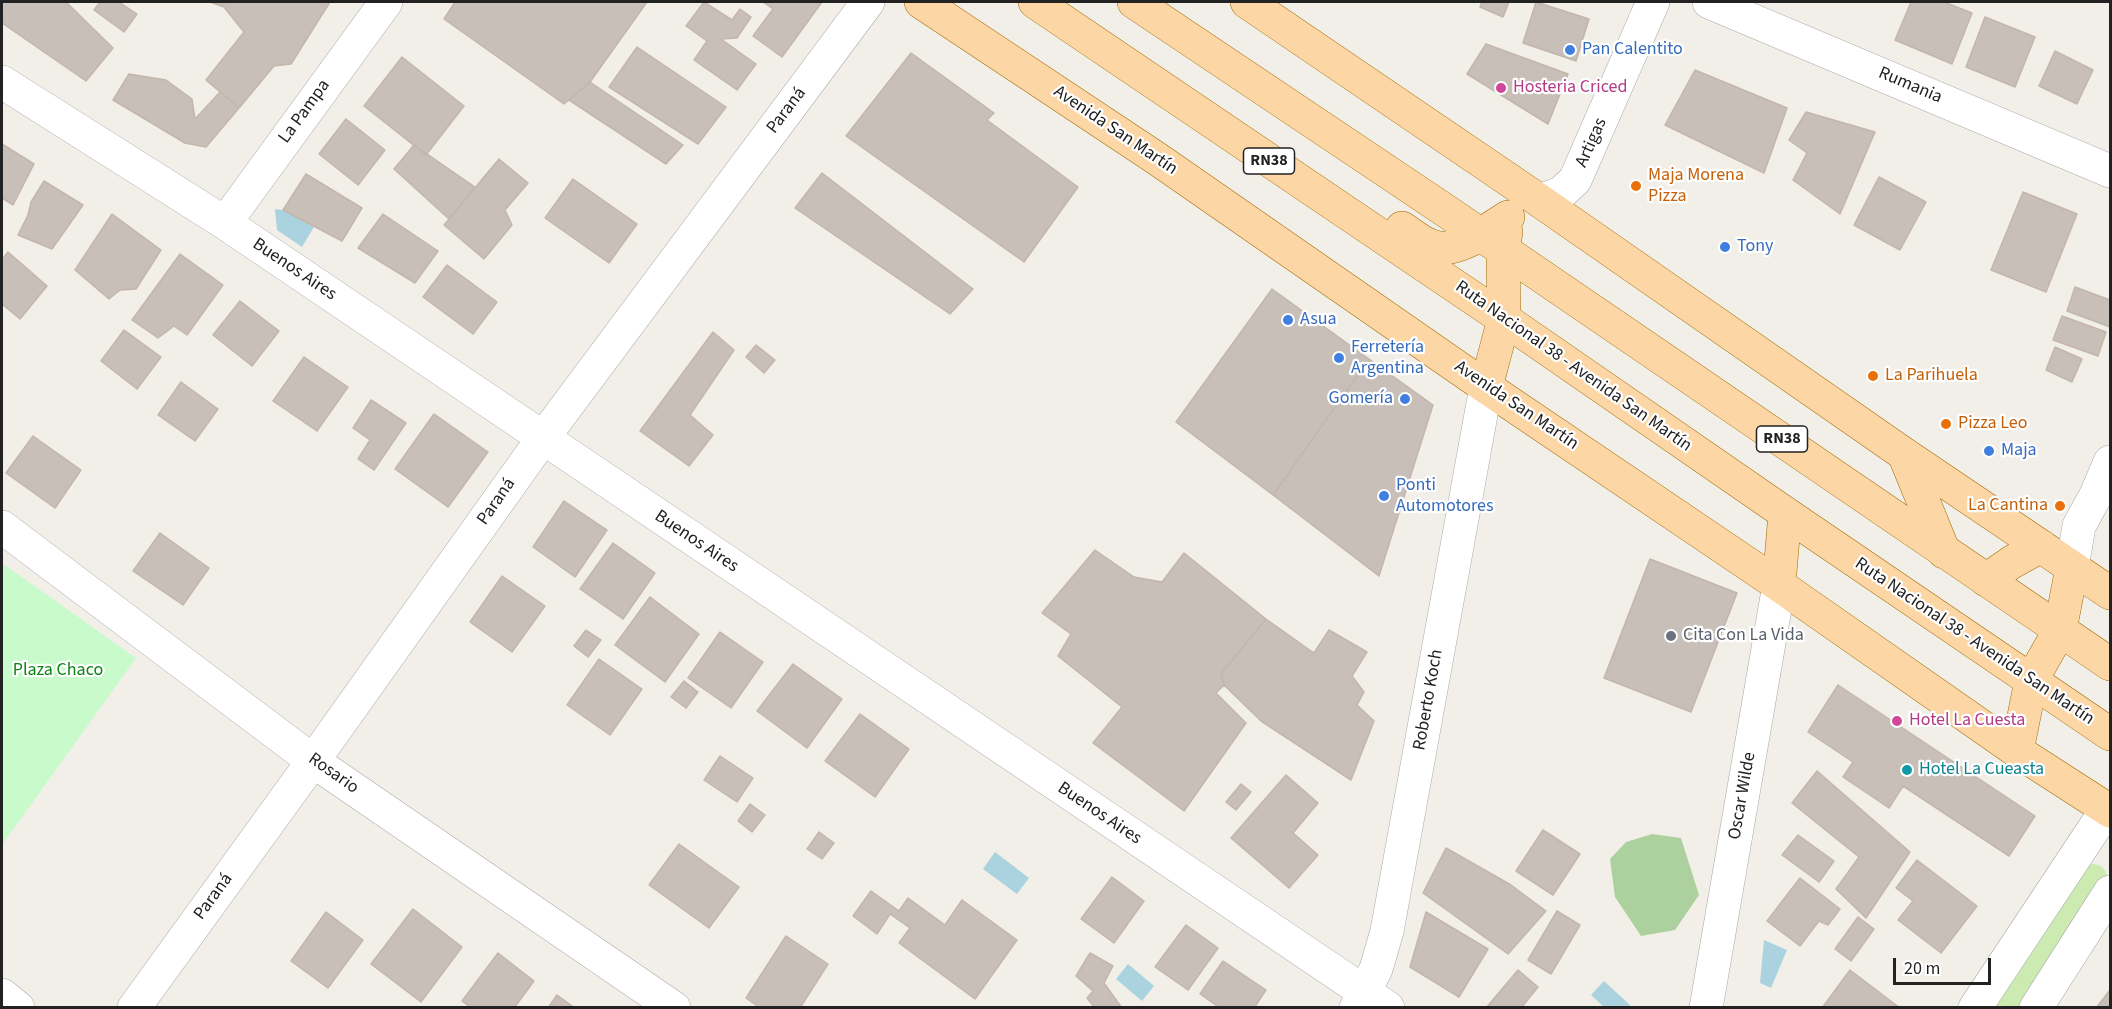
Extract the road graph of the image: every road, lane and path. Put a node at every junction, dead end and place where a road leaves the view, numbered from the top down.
1 (386, 2) edge
2 (868, 2) edge
3 (921, 2) edge
4 (1035, 2) edge
5 (1134, 2) edge
6 (1247, 2) edge
7 (1653, 2) edge
8 (1709, 2) edge
9 (2, 82) edge
10 (1263, 156) junction
11 (2110, 171) edge
12 (1540, 201) junction
13 (225, 223) junction
14 (1492, 242) junction
15 (1504, 319) junction
16 (1486, 387) junction
17 (543, 438) junction
18 (1904, 454) junction
19 (2110, 462) edge
20 (1785, 513) junction
21 (2079, 526) junction
22 (2, 527) edge
23 (2041, 546) junction
24 (1944, 552) junction
25 (2072, 568) junction
26 (1986, 580) junction
27 (1779, 585) junction
28 (2110, 593) edge
29 (2060, 630) junction
30 (2110, 664) edge
31 (2031, 681) junction
32 (2110, 734) edge
33 (2018, 751) junction
34 (313, 761) junction
35 (2109, 809) edge
36 (2110, 892) edge
37 (2, 995) edge
38 (1370, 1003) edge
39 (18, 1008) edge
40 (134, 1008) edge
41 (674, 1008) edge
42 (1706, 1008) edge
43 (1975, 1008) edge
44 (2036, 1008) edge

1 - 13 street, La Pampa
2 - 17 street, Paraná
3 - 16 main road, Avenida San Martín
4 - 10 main road, Ruta Nacional 38 - Avenida San Martín / RN38
5 - 14 main road, RN38
6 - 12 main road
7 - 12 street, Artigas
8 - 11 street, Rumania
9 - 13 street, Buenos Aires
10 - 14 main road
10 - 15 main road, Ruta Nacional 38 - Avenida San Martín / RN38
12 - 14 main road
12 - 18 main road
13 - 17 street, Buenos Aires
14 - 15 main road
14 - 24 main road, RN38
15 - 16 main road
15 - 20 main road, Ruta Nacional 38 - Avenida San Martín / RN38
16 - 27 main road, Avenida San Martín
16 - 38 street, Roberto Koch
17 - 34 street, Paraná
17 - 38 street, Buenos Aires
18 - 23 main road
18 - 24 main road
19 - 21 street
20 - 27 main road
20 - 31 main road, Ruta Nacional 38 - Avenida San Martín / RN38
21 - 23 street
21 - 25 street
22 - 34 street, Rosario
23 - 25 main road
23 - 26 main road
24 - 26 main road, RN38
25 - 28 main road
25 - 29 main road
26 - 29 main road, RN38
27 - 33 main road, Avenida San Martín
27 - 42 street, Oscar Wilde
29 - 30 main road, RN38
29 - 31 main road
31 - 32 main road, Ruta Nacional 38 - Avenida San Martín / RN38
31 - 33 main road
33 - 35 main road, Avenida San Martín
34 - 40 street, Paraná
34 - 41 street, Rosario
35 - 43 street
36 - 44 street
37 - 39 street

